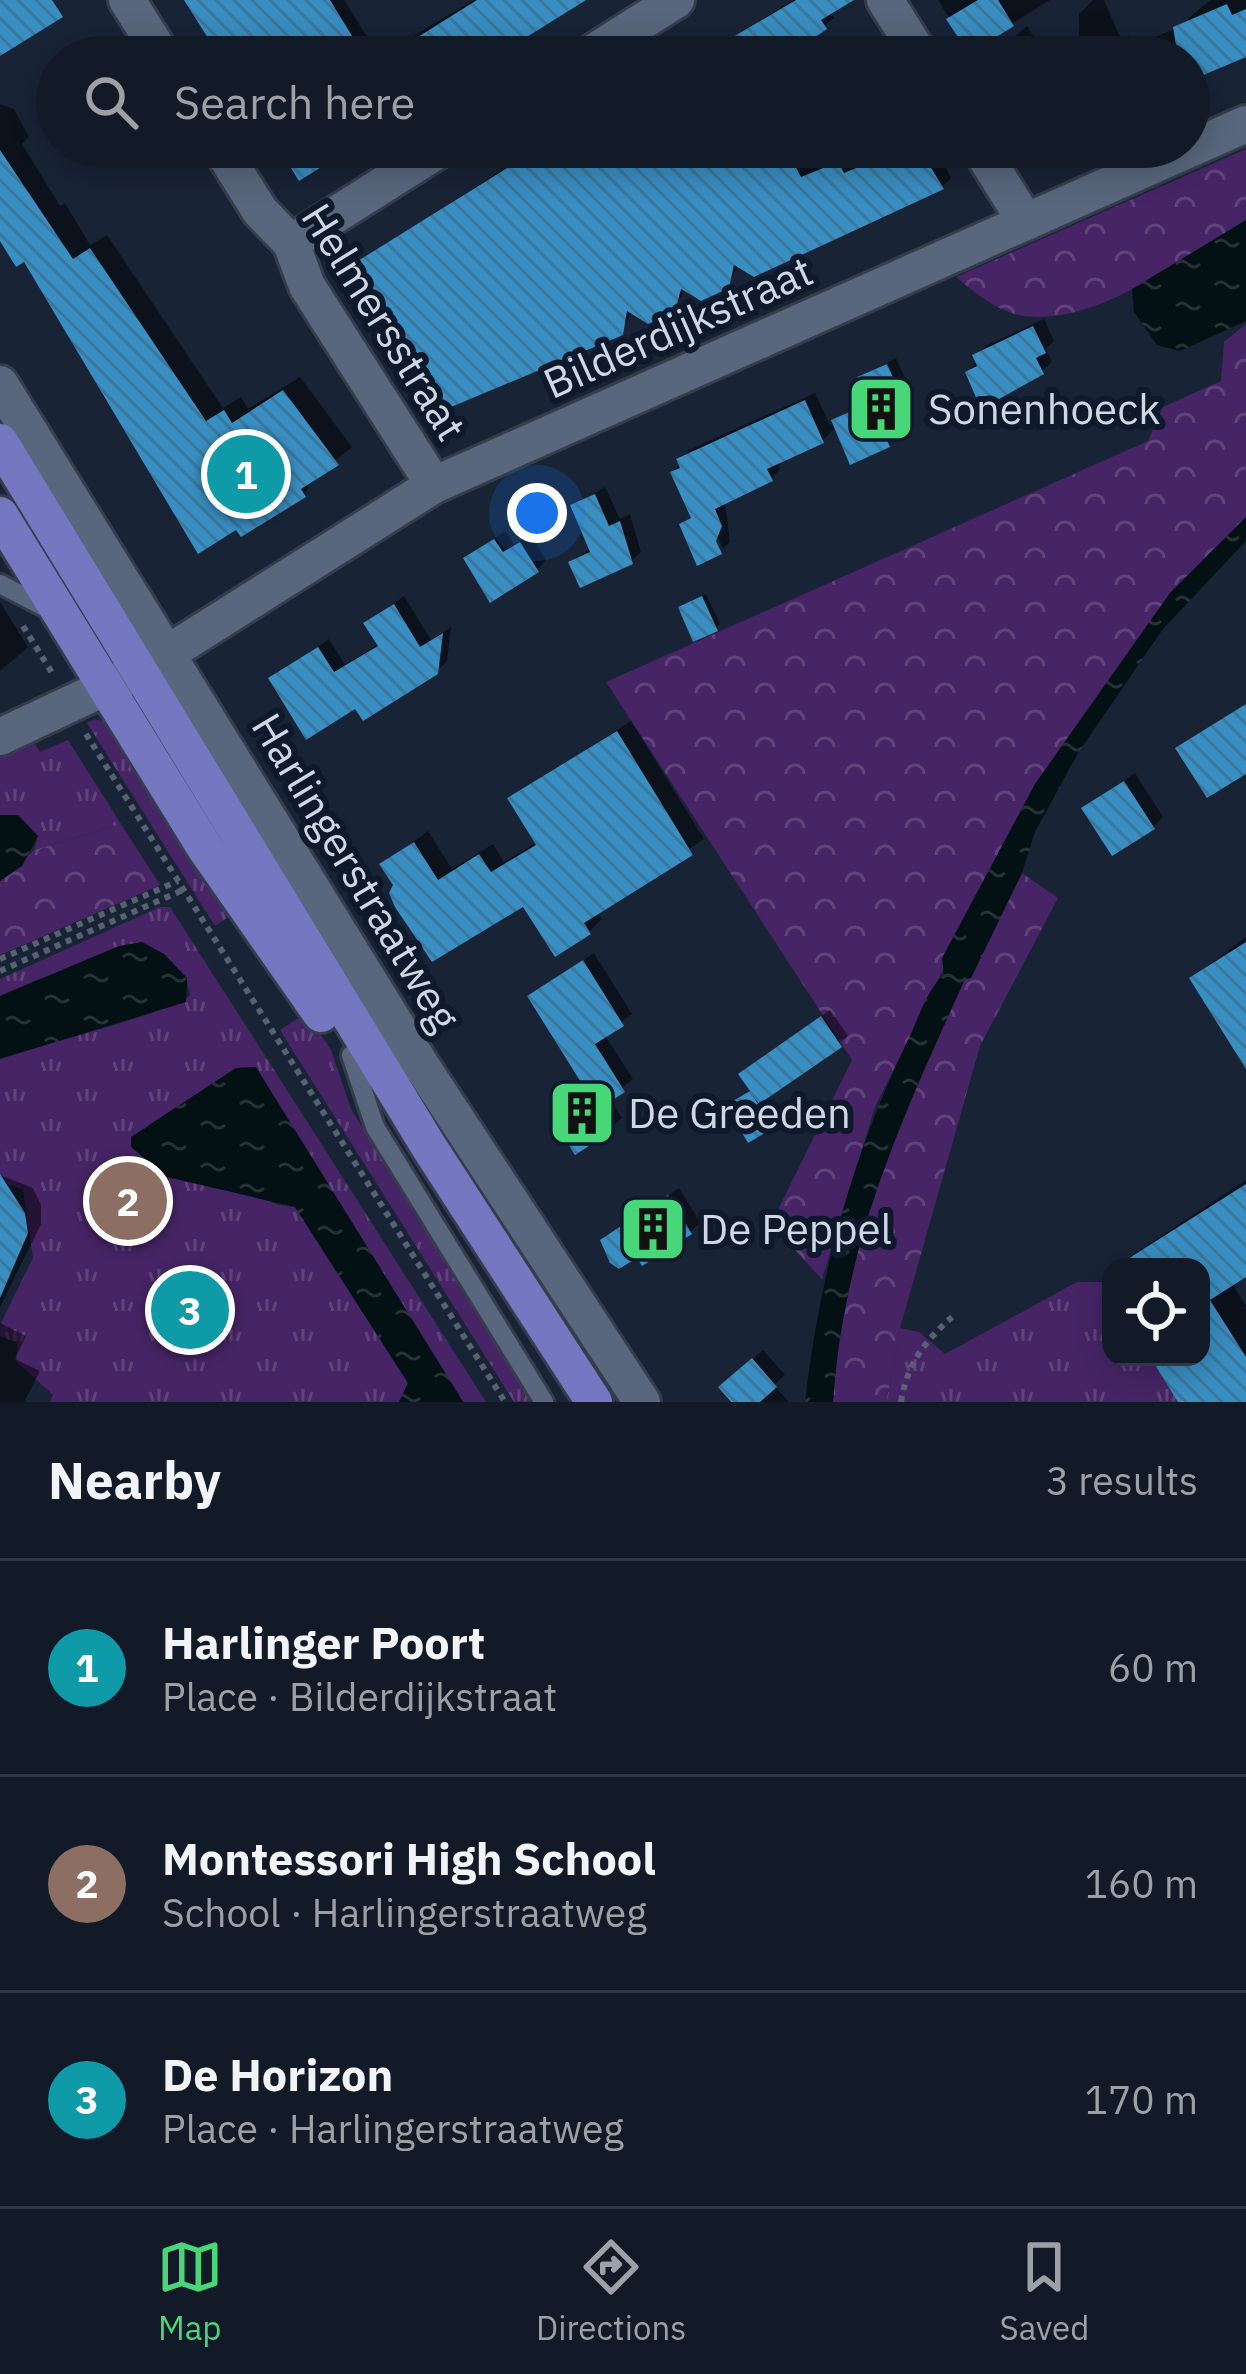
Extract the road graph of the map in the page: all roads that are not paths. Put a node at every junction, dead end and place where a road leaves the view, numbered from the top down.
1 (127, 0) edge
2 (676, 0) edge
3 (885, 0) edge
4 (150, 36) edge
5 (619, 36) edge
6 (908, 36) edge
7 (1246, 124) edge
8 (1210, 140) edge
9 (233, 168) edge
10 (410, 168) edge
11 (992, 168) edge
12 (1147, 168) edge
13 (1026, 222) junction
14 (291, 243) junction
15 (0, 384) edge
16 (0, 442) edge
17 (434, 485) junction
18 (0, 515) edge
19 (7, 590) edge
20 (59, 614) junction
21 (137, 671) junction
22 (0, 737) edge
23 (351, 1055) junction
24 (544, 1402) edge
25 (567, 1402) edge
26 (594, 1402) edge
27 (642, 1402) edge

1 - 4 street
2 - 5 street
3 - 6 street
7 - 8 street, Bilderdijkstraat
9 - 14 street, Helmersstraat
10 - 14 street
11 - 13 street
12 - 13 street, Bilderdijkstraat
13 - 17 street, Bilderdijkstraat
14 - 17 street, Helmersstraat
15 - 21 street, Harlingerstraatweg
16 - 21 main road, Harlingerstraatweg
17 - 21 street, Bilderdijkstraat
18 - 20 main road, Harlingerstraatweg
19 - 20 lane
20 - 21 main road, Harlingerstraatweg
21 - 22 street, Bilderdijkstraat
21 - 23 main road, Harlingerstraatweg
21 - 26 main road, Harlingerstraatweg
21 - 27 street, Harlingerstraatweg
23 - 24 lane, Harlingerstraatweg
23 - 25 main road, Harlingerstraatweg

